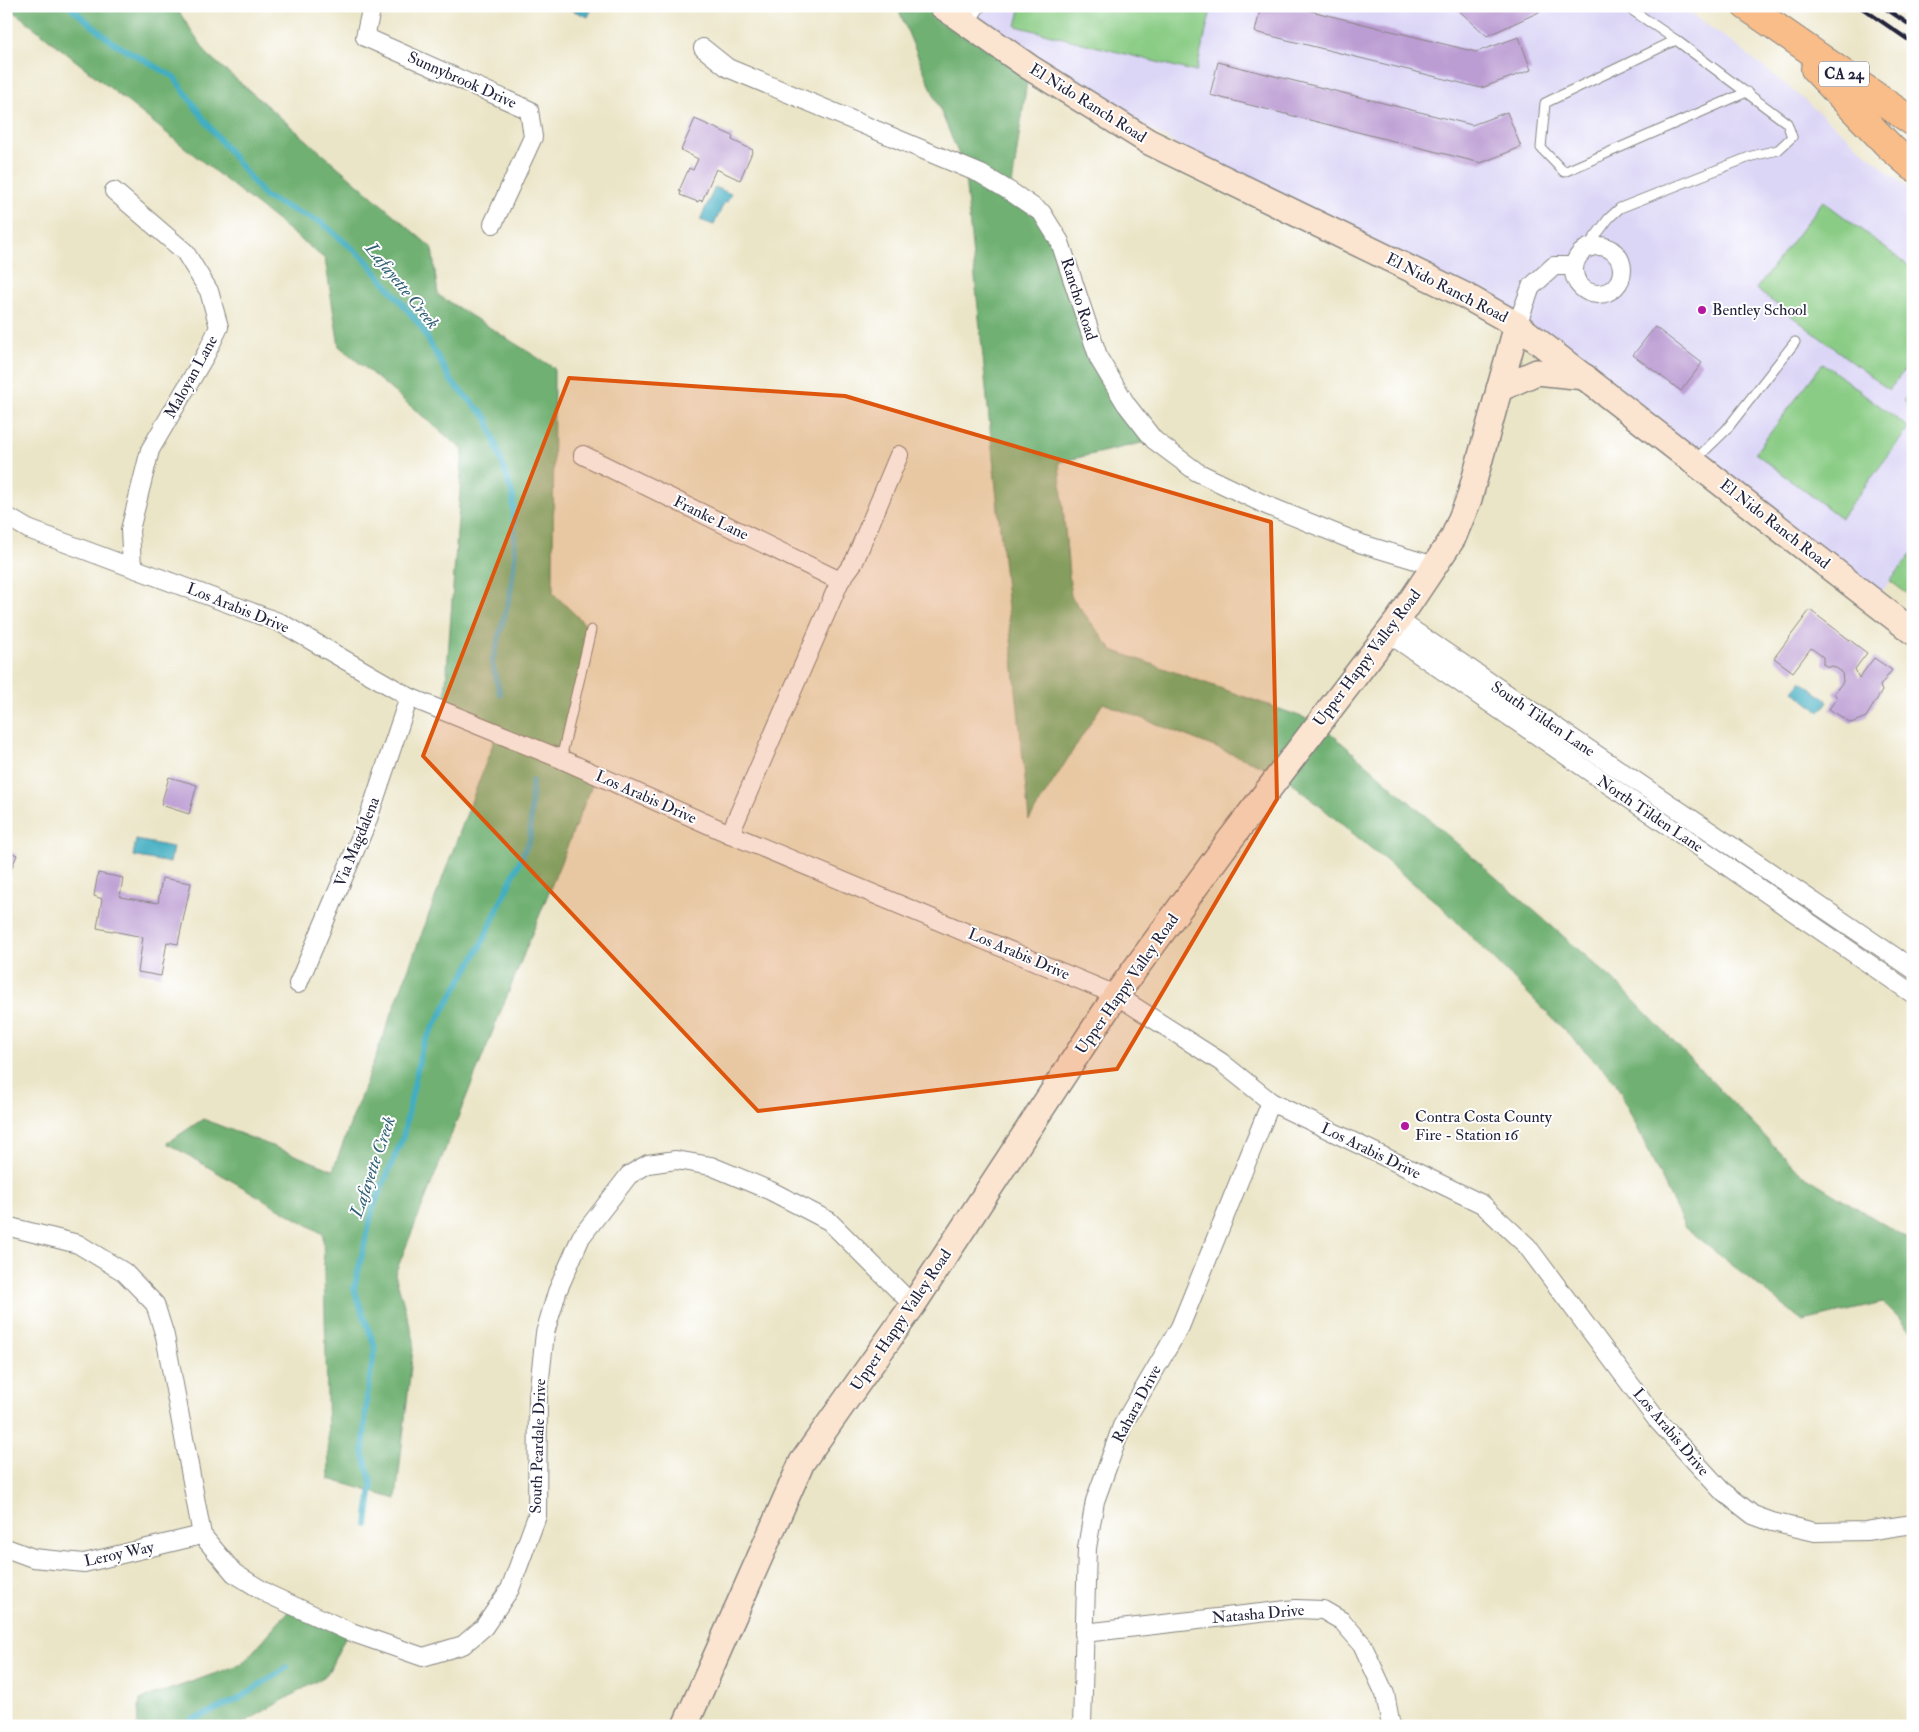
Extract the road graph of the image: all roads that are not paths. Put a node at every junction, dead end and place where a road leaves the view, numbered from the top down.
1 (372, 6) edge
2 (942, 6) edge
3 (1626, 6) edge
4 (1746, 6) edge
5 (975, 16) edge
6 (1774, 26) junction
7 (1676, 40) junction
8 (704, 48) dead end
9 (1747, 92) junction
10 (1913, 122) edge
11 (1913, 167) edge
12 (114, 191) dead end
13 (493, 224) dead end
14 (1585, 250) junction
15 (1574, 266) junction
16 (1517, 325) junction
17 (1795, 342) dead end
18 (1586, 377) junction
19 (1499, 389) junction
20 (583, 455) dead end
21 (899, 455) dead end
22 (1694, 461) junction
23 (6, 516) edge
24 (1435, 566) junction
25 (132, 568) junction
26 (840, 582) junction
27 (1393, 627) junction
28 (591, 630) dead end
29 (1913, 632) edge
30 (409, 696) junction
31 (561, 759) junction
32 (730, 834) junction
33 (1913, 969) edge
34 (298, 984) dead end
35 (1913, 994) edge
36 (1116, 995) junction
37 (1271, 1102) junction
38 (6, 1226) edge
39 (913, 1305) junction
40 (1913, 1524) edge
41 (202, 1535) junction
42 (6, 1548) edge
43 (1084, 1633) junction
44 (685, 1726) edge
45 (1082, 1726) edge
46 (1391, 1726) edge

1 - 13 street, Sunnybrook Drive
2 - 5 street, El Nido Ranch Road
3 - 7 lane
4 - 6 highway, CA 24
5 - 16 street, El Nido Ranch Road
6 - 10 highway, CA 24
6 - 11 highway
7 - 9 lane
7 - 9 lane
8 - 24 street, Rancho Road
9 - 14 lane
12 - 25 street, Maloyan Lane
14 - 15 street
14 - 15 street
15 - 16 street, Upper Happy Valley Road
16 - 18 street, El Nido Ranch Road
16 - 19 street, Upper Happy Valley Road
17 - 22 lane
18 - 19 street
18 - 22 street, El Nido Ranch Road
19 - 24 street, Upper Happy Valley Road
20 - 26 street, Franke Lane
21 - 26 street
22 - 29 street, El Nido Ranch Road
23 - 25 street, Los Arabis Drive
24 - 27 street, Upper Happy Valley Road
25 - 30 street, Los Arabis Drive
26 - 32 street
27 - 33 street, South Tilden Lane
27 - 35 street, North Tilden Lane
27 - 36 street, Upper Happy Valley Road
28 - 31 lane
30 - 31 street, Los Arabis Drive
30 - 34 street, Via Magdalena
31 - 32 street, Los Arabis Drive
32 - 36 street, Los Arabis Drive
36 - 37 street, Los Arabis Drive
36 - 39 street, Upper Happy Valley Road
37 - 40 street, Los Arabis Drive
37 - 43 street, Rahara Drive
38 - 41 street, South Peardale Drive
39 - 41 street, South Peardale Drive
39 - 44 street, Upper Happy Valley Road
41 - 42 street, Leroy Way
43 - 45 street, Rahara Drive
43 - 46 street, Natasha Drive

